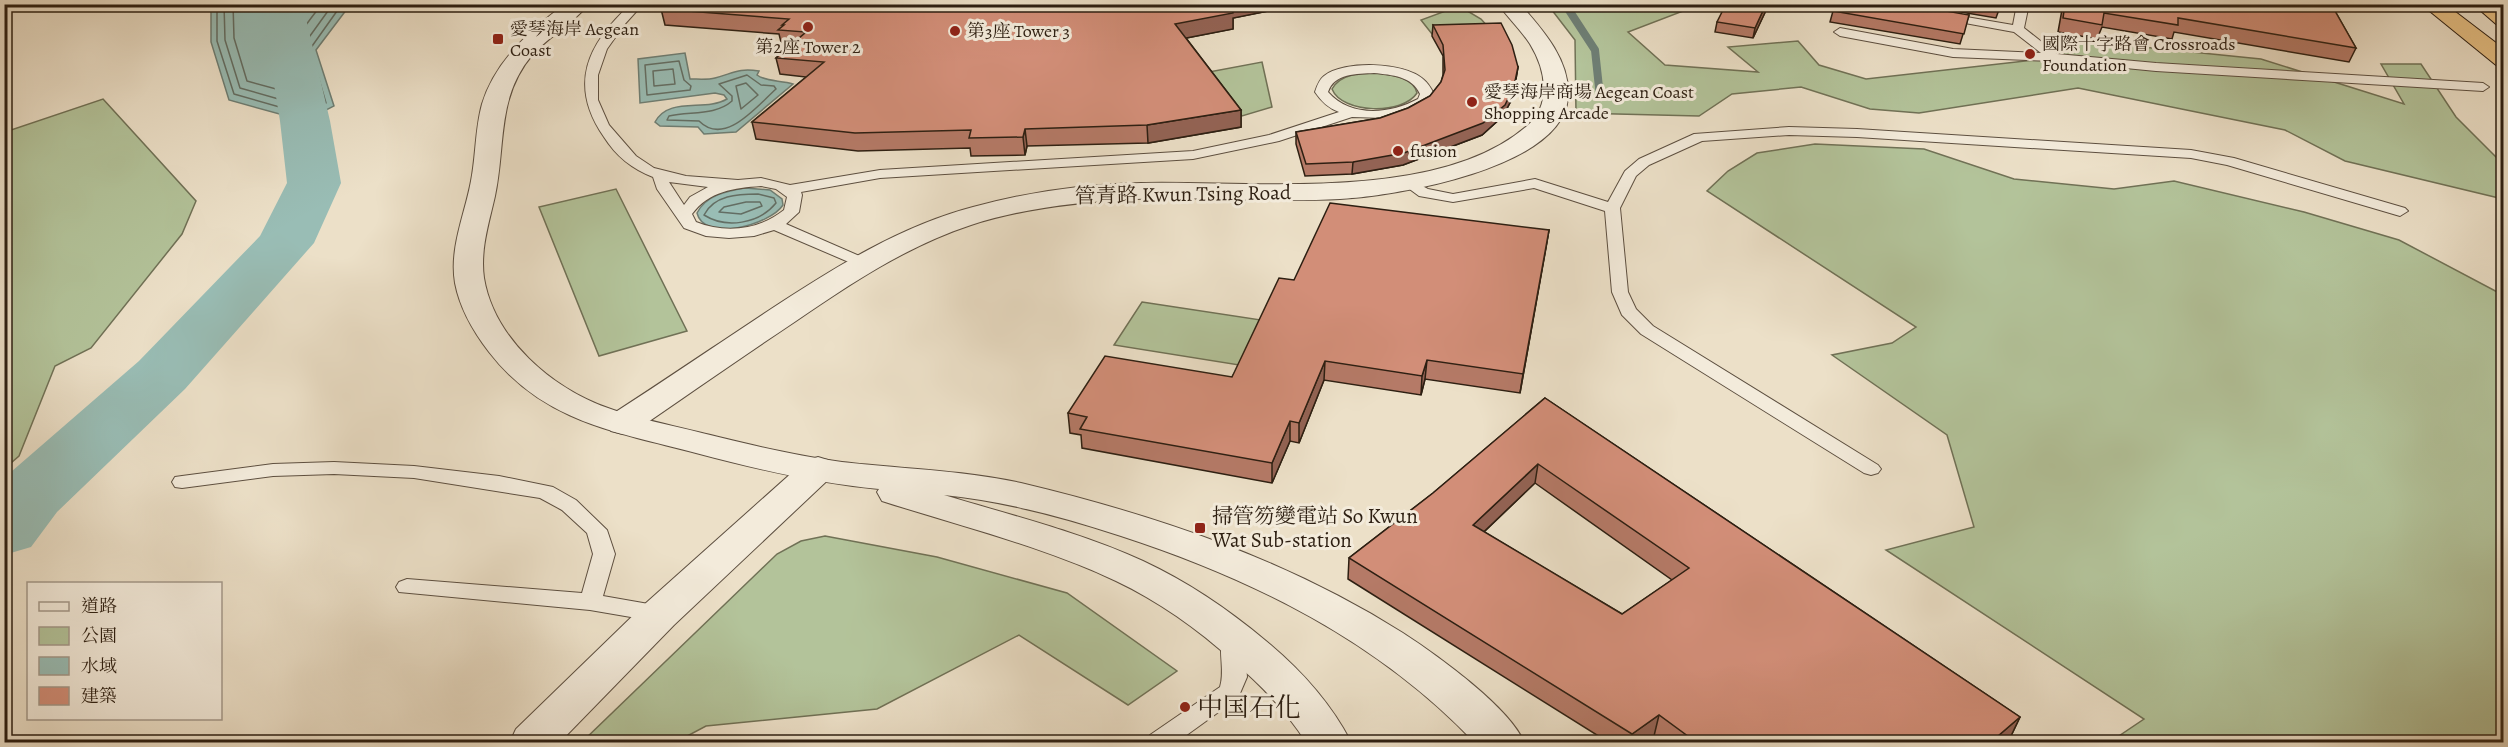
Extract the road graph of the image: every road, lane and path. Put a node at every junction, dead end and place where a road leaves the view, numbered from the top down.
1 (579, 4) edge
2 (638, 4) edge
3 (1508, 4) edge
4 (2023, 4) edge
5 (2431, 4) edge
6 (2483, 4) edge
7 (1928, 14) edge
8 (2504, 19) edge
9 (2018, 29) junction
10 (1840, 32) dead end
11 (2054, 57) junction
12 (2504, 60) edge
13 (2483, 87) dead end
14 (1352, 112) junction
15 (659, 175) junction
16 (1407, 182) junction
17 (737, 184) junction
18 (789, 190) junction
19 (1612, 208) junction
20 (2400, 212) dead end
21 (685, 216) junction
22 (774, 224) junction
23 (865, 264) junction
24 (623, 423) junction
25 (1870, 469) dead end
26 (827, 471) junction
27 (182, 482) dead end
28 (407, 587) dead end
29 (590, 602) junction
30 (660, 614) junction
31 (1232, 635) junction
32 (532, 742) edge
33 (1159, 742) edge
34 (1328, 742) edge
35 (1502, 742) edge

1 - 24 street
2 - 15 lane
3 - 16 street, 管青路 Kwun Tsing Road
4 - 9 lane
5 - 12 highway
6 - 8 highway
7 - 9 lane
9 - 11 lane
10 - 11 lane
11 - 13 lane
14 - 14 lane
14 - 18 lane
15 - 17 lane
15 - 21 lane
16 - 19 lane
16 - 23 street, 管青路 Kwun Tsing Road
17 - 18 lane
17 - 21 lane
18 - 22 lane
19 - 20 lane
19 - 25 lane
21 - 22 lane
22 - 23 lane
23 - 24 street, 管青路 Kwun Tsing Road
24 - 26 street
26 - 30 street
26 - 31 street
26 - 35 street
27 - 29 lane
28 - 29 lane
29 - 30 lane
30 - 32 street
31 - 33 lane
31 - 34 street

